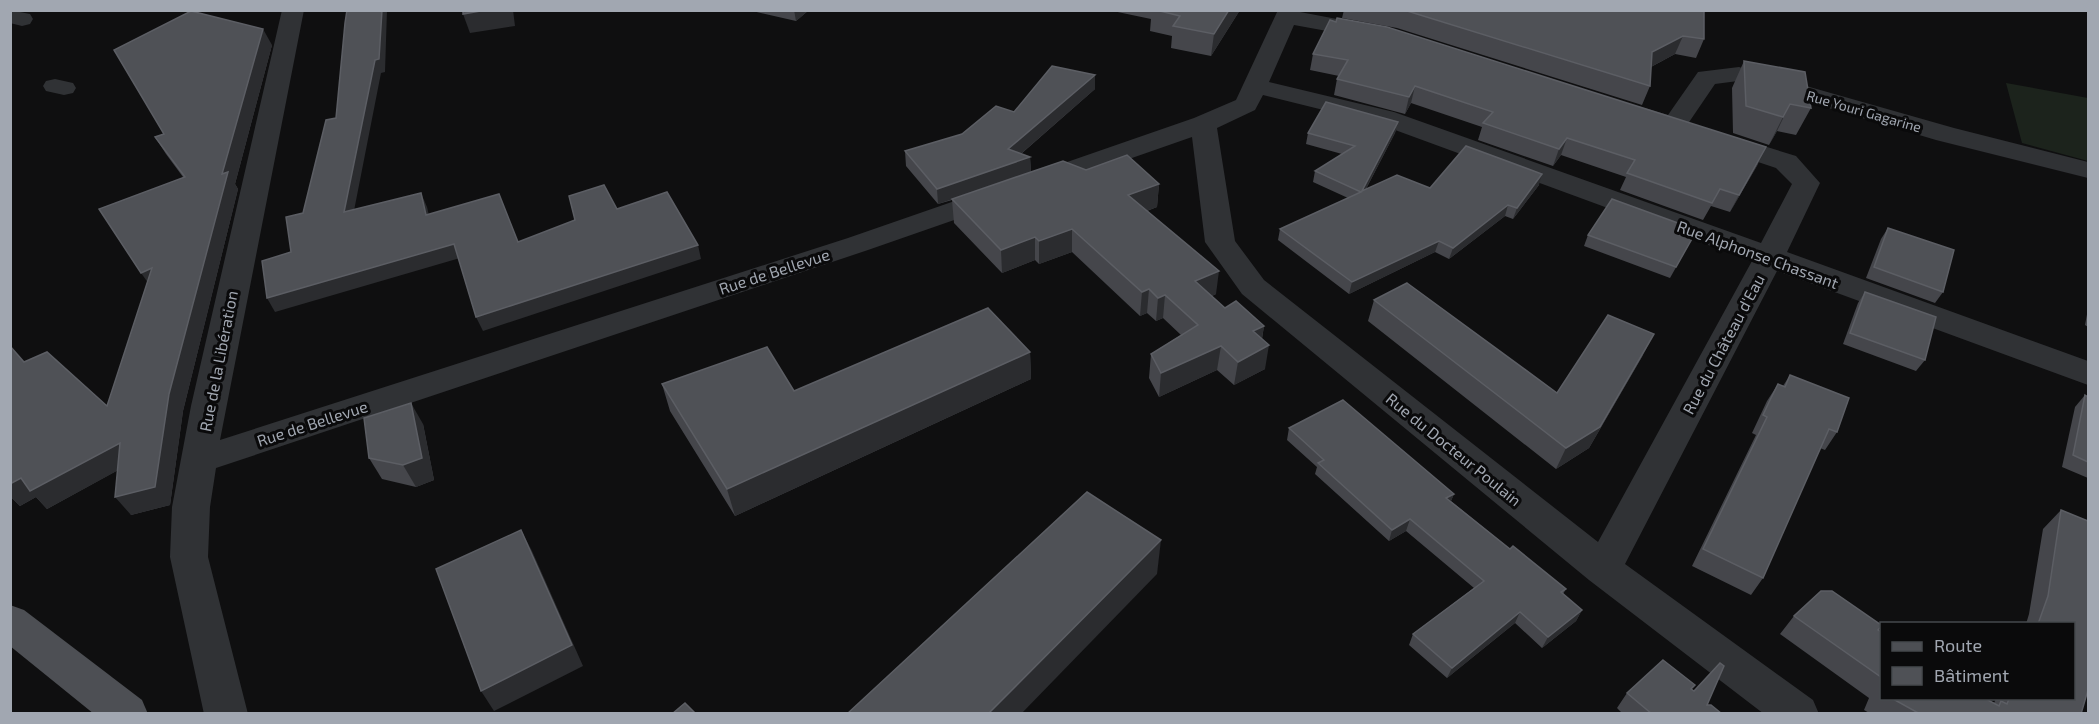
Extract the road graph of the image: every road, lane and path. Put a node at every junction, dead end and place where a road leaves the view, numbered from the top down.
1 (293, 10) edge
2 (1289, 14) edge
3 (1392, 25) dead end
4 (1255, 86) junction
5 (1617, 107) edge
6 (1203, 124) junction
7 (1674, 125) junction
8 (2088, 170) edge
9 (1769, 258) junction
10 (2088, 373) edge
11 (199, 460) junction
12 (1603, 569) junction
13 (10, 622) edge
14 (127, 714) edge
15 (226, 714) edge
16 (1798, 714) edge

1 - 11 street, Rue de la Libération
2 - 3 street
2 - 4 street, Rue de Bellevue
4 - 6 street, Rue de Bellevue
4 - 9 street, Rue Alphonse Chassant
5 - 7 street
6 - 11 street, Rue de Bellevue
6 - 12 street, Rue du Docteur Poulain
7 - 8 street, Rue Youri Gagarine
7 - 9 street, Rue du Château d'Eau
9 - 10 street, Rue Alphonse Chassant
9 - 12 street, Rue du Château d'Eau
11 - 15 street, Rue de la Libération
12 - 16 street, Rue du Docteur Poulain
13 - 14 main road

